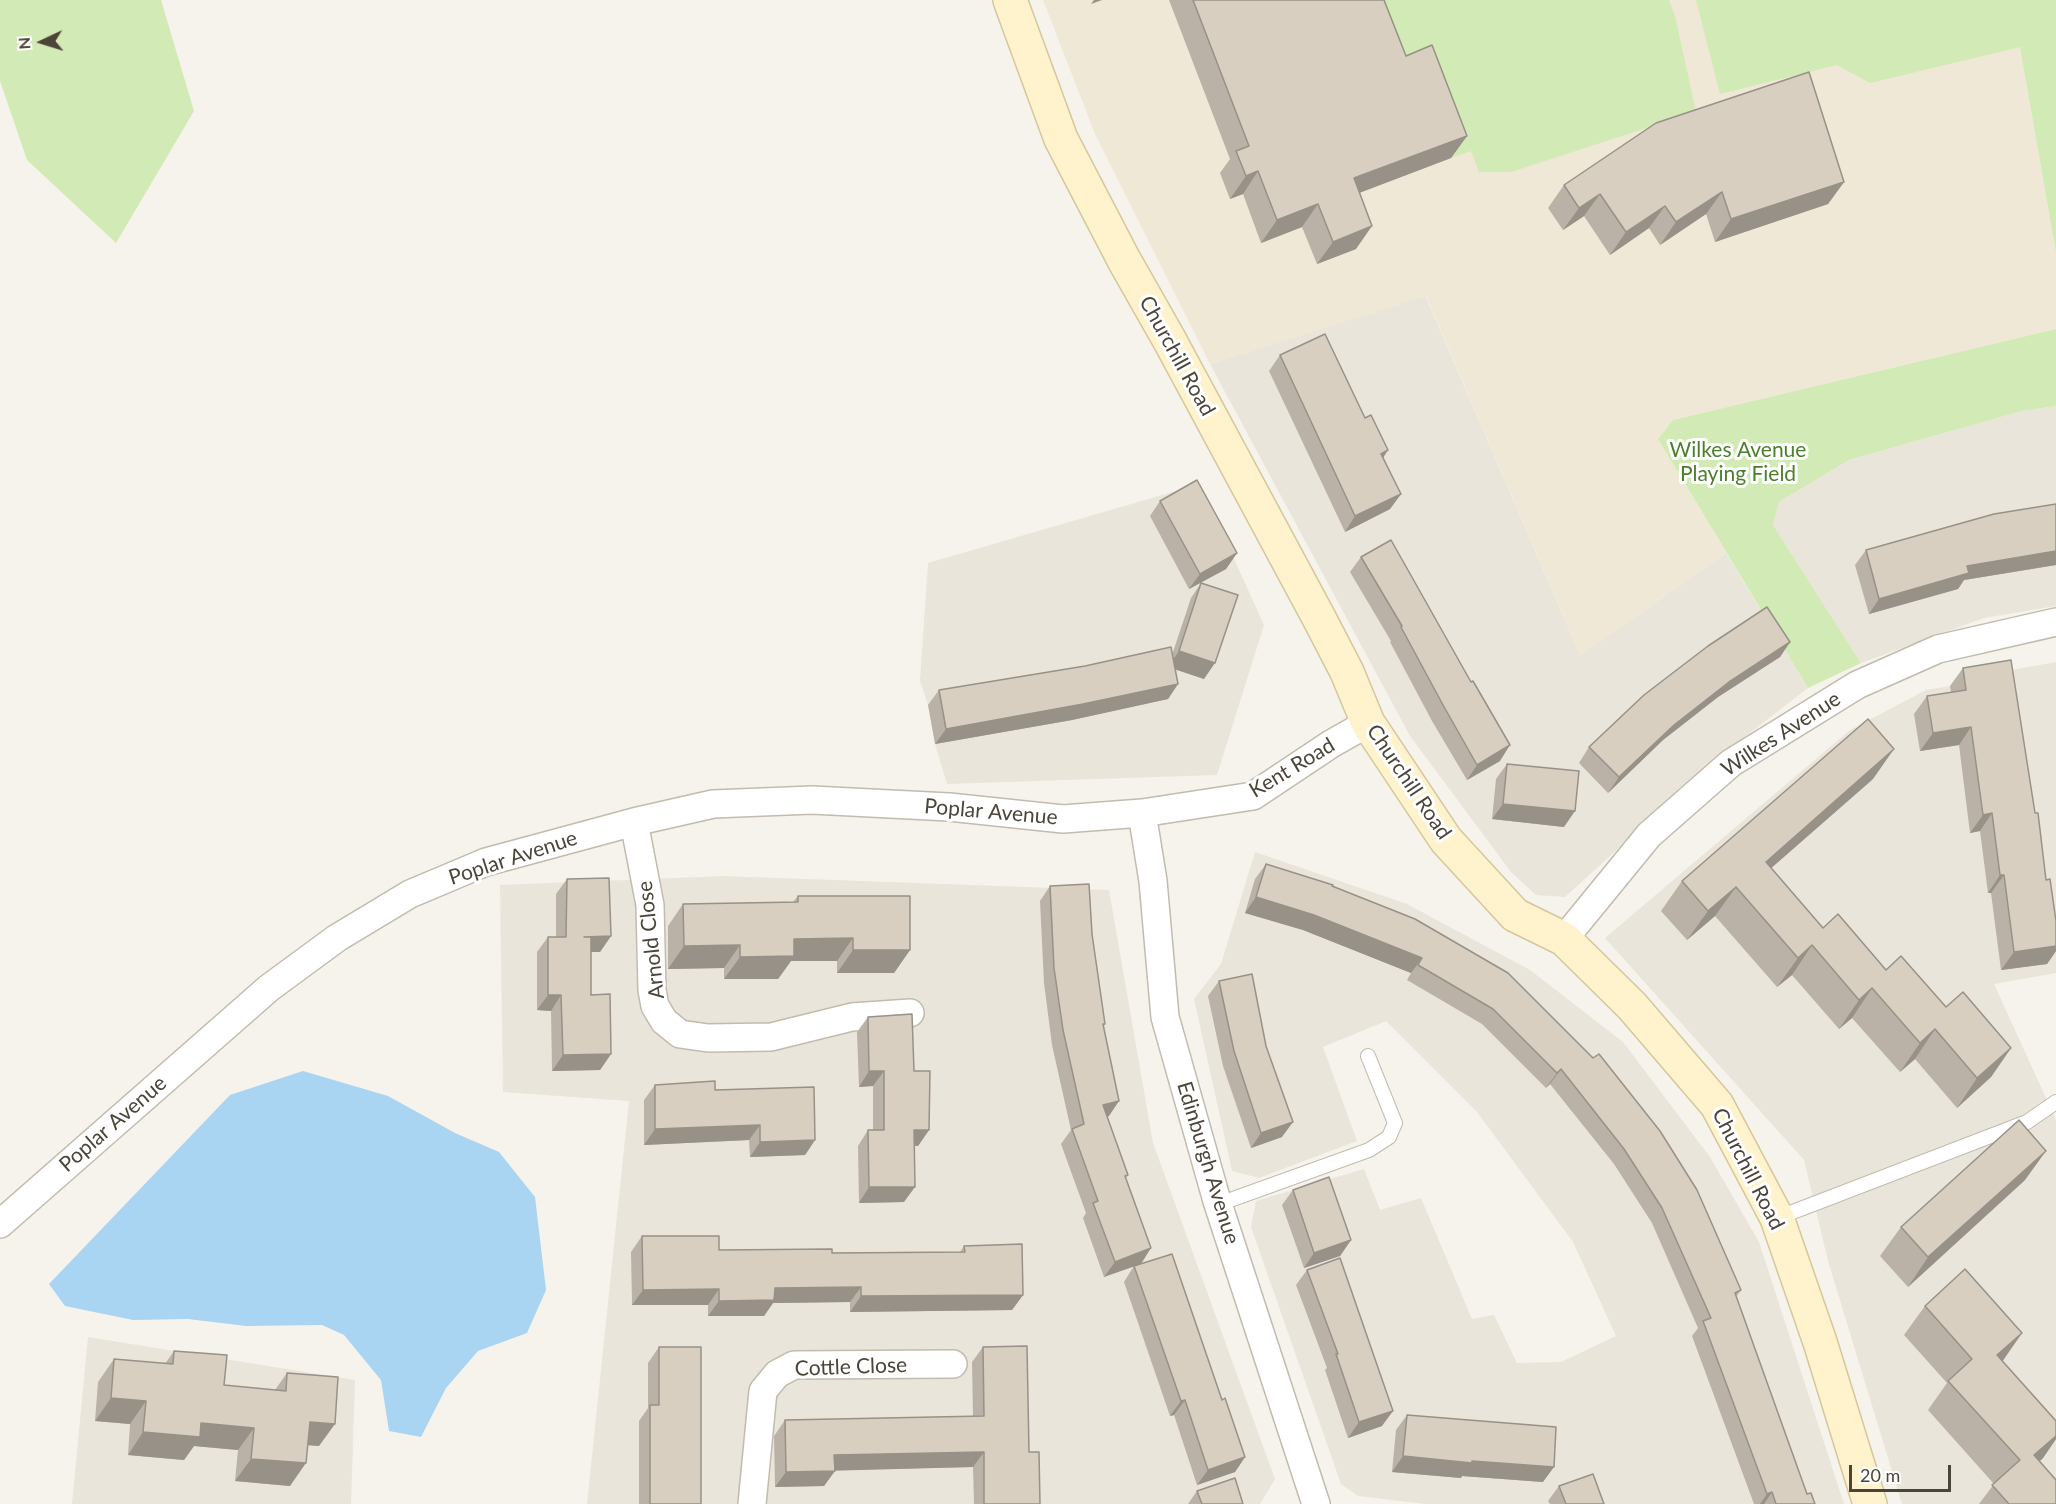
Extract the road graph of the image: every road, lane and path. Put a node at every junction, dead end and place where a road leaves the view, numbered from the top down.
1 (1010, 0) edge
2 (2056, 622) edge
3 (1368, 723) junction
4 (1142, 813) junction
5 (634, 822) junction
6 (1564, 939) junction
7 (910, 1013) edge
8 (1368, 1056) dead end
9 (2056, 1102) edge
10 (1219, 1204) junction
11 (1777, 1218) junction
12 (0, 1224) edge
13 (953, 1364) dead end
14 (752, 1504) edge
15 (1316, 1504) edge
16 (1870, 1504) edge

1 - 3 street, Churchill Road
2 - 6 street, Wilkes Avenue
3 - 4 street, Kent Road
3 - 6 street, Churchill Road
4 - 5 street, Poplar Avenue
4 - 10 street, Edinburgh Avenue
5 - 7 street, Arnold Close
5 - 12 street, Poplar Avenue
6 - 11 street, Churchill Road
8 - 10 lane
9 - 11 lane
10 - 15 street, Edinburgh Avenue
11 - 16 street, Churchill Road
13 - 14 street, Cottle Close

